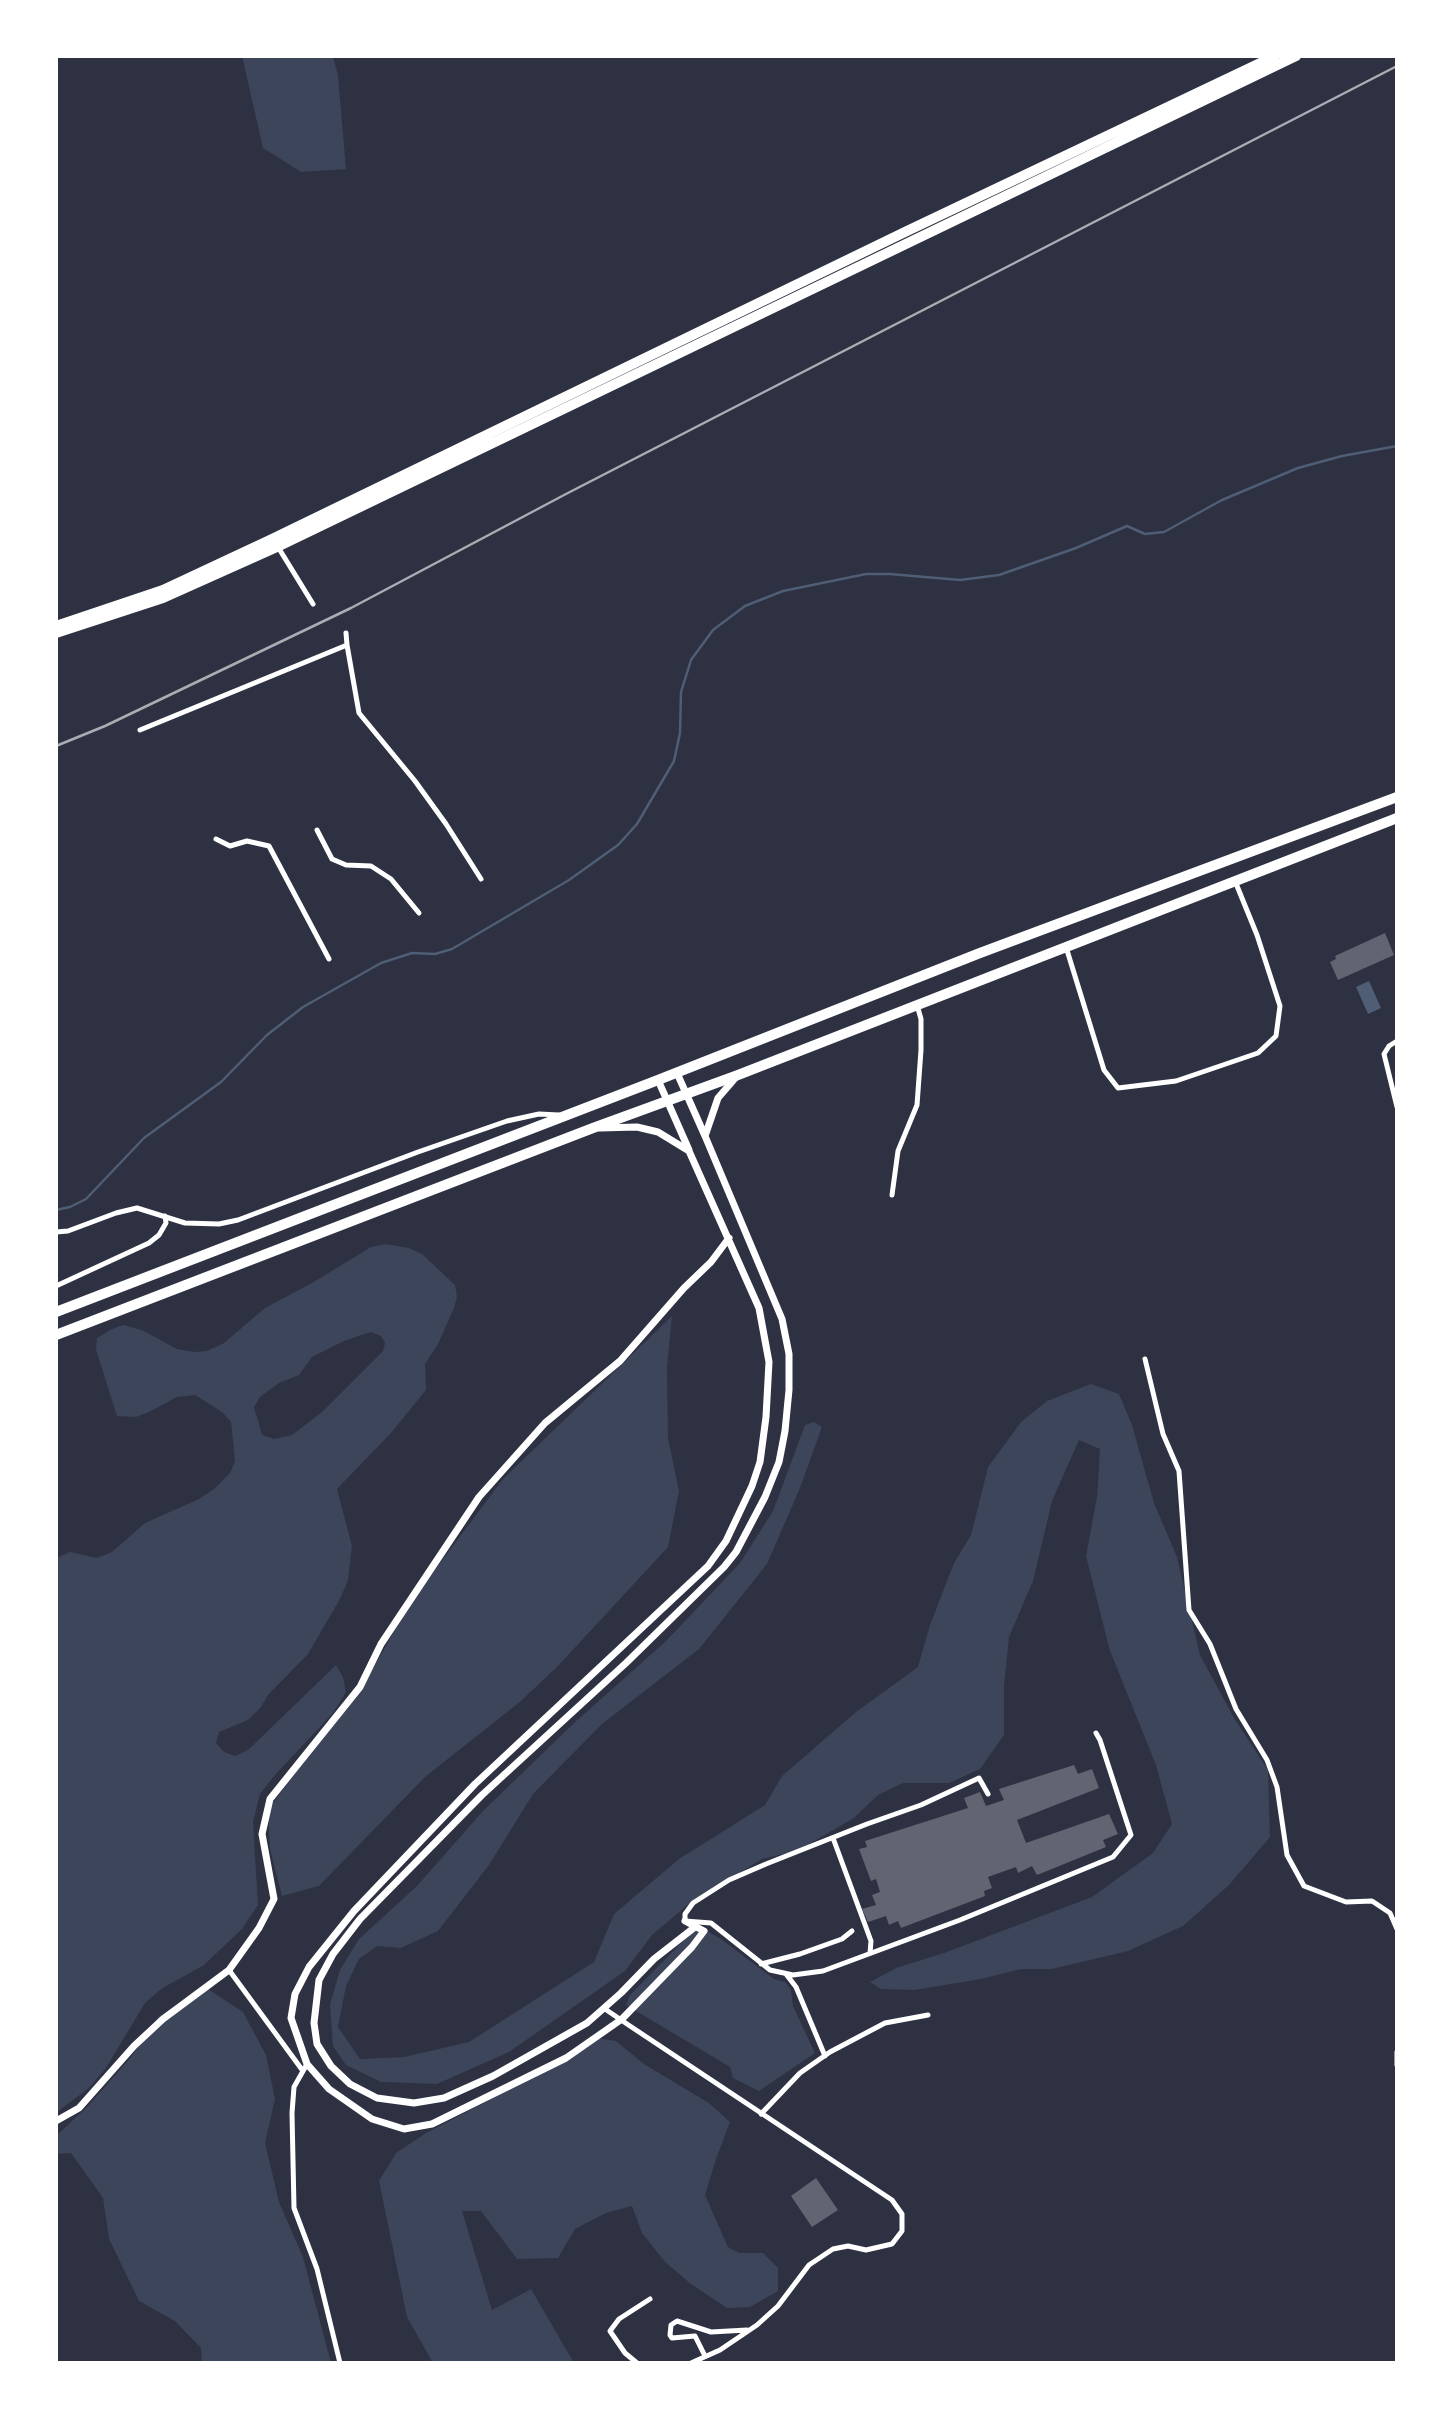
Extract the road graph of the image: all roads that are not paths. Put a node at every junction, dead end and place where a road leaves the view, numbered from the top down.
1 (1275, 56) edge
2 (1296, 56) edge
3 (275, 543) junction
4 (313, 604) dead end
5 (56, 626) edge
6 (56, 633) edge
7 (346, 633) dead end
8 (347, 645) junction
9 (140, 730) dead end
10 (1397, 797) edge
11 (1397, 818) edge
12 (317, 830) dead end
13 (216, 839) dead end
14 (481, 879) dead end
15 (1235, 881) junction
16 (419, 913) dead end
17 (1066, 947) junction
18 (329, 959) dead end
19 (917, 1005) junction
20 (1397, 1041) edge
21 (677, 1073) junction
22 (738, 1075) junction
23 (659, 1080) junction
24 (687, 1094) junction
25 (667, 1102) junction
26 (1397, 1107) edge
27 (565, 1116) junction
28 (593, 1128) junction
29 (705, 1136) junction
30 (689, 1151) junction
31 (892, 1195) dead end
32 (165, 1216) junction
33 (56, 1232) edge
34 (729, 1238) junction
35 (56, 1286) edge
36 (56, 1312) edge
37 (56, 1335) edge
38 (1145, 1359) dead end
39 (1096, 1732) dead end
40 (988, 1794) dead end
41 (833, 1838) junction
42 (685, 1921) junction
43 (1397, 1929) edge
44 (852, 1931) dead end
45 (870, 1953) junction
46 (761, 1964) junction
47 (229, 1970) junction
48 (786, 1973) junction
49 (607, 2006) junction
50 (928, 2015) dead end
51 (621, 2020) junction
52 (1397, 2052) edge
53 (825, 2056) junction
54 (1397, 2065) edge
55 (305, 2068) junction
56 (761, 2113) junction
57 (56, 2121) edge
58 (650, 2300) dead end
59 (750, 2329) junction
60 (705, 2357) junction
61 (340, 2363) edge
62 (637, 2363) edge
63 (691, 2363) edge

1 - 3 highway
2 - 3 highway
3 - 4 street
3 - 5 highway
3 - 6 highway
7 - 8 street
8 - 9 street
8 - 14 street
10 - 21 highway
11 - 15 highway
12 - 16 street
13 - 18 street
15 - 17 highway
15 - 17 street
17 - 19 highway
19 - 22 highway
19 - 31 street
20 - 26 street
21 - 23 highway
21 - 24 street
22 - 24 highway
22 - 29 street
23 - 25 street
23 - 27 highway
24 - 25 highway
24 - 29 street
25 - 28 highway
25 - 30 street
27 - 32 street
27 - 36 highway
28 - 30 street
28 - 37 highway
29 - 49 street
30 - 34 street
32 - 33 street
32 - 35 street
34 - 47 street
34 - 55 street
38 - 43 street
39 - 45 street
40 - 41 street
41 - 42 street
41 - 45 street
42 - 46 street
42 - 49 street
42 - 51 street
44 - 46 street
45 - 48 street
46 - 48 street
47 - 55 street
47 - 57 street
48 - 53 street
49 - 51 street
50 - 53 street
51 - 55 street
51 - 56 street
52 - 54 street
53 - 56 street
55 - 61 street
56 - 59 street
58 - 62 street
59 - 60 street
59 - 60 street
60 - 63 street

